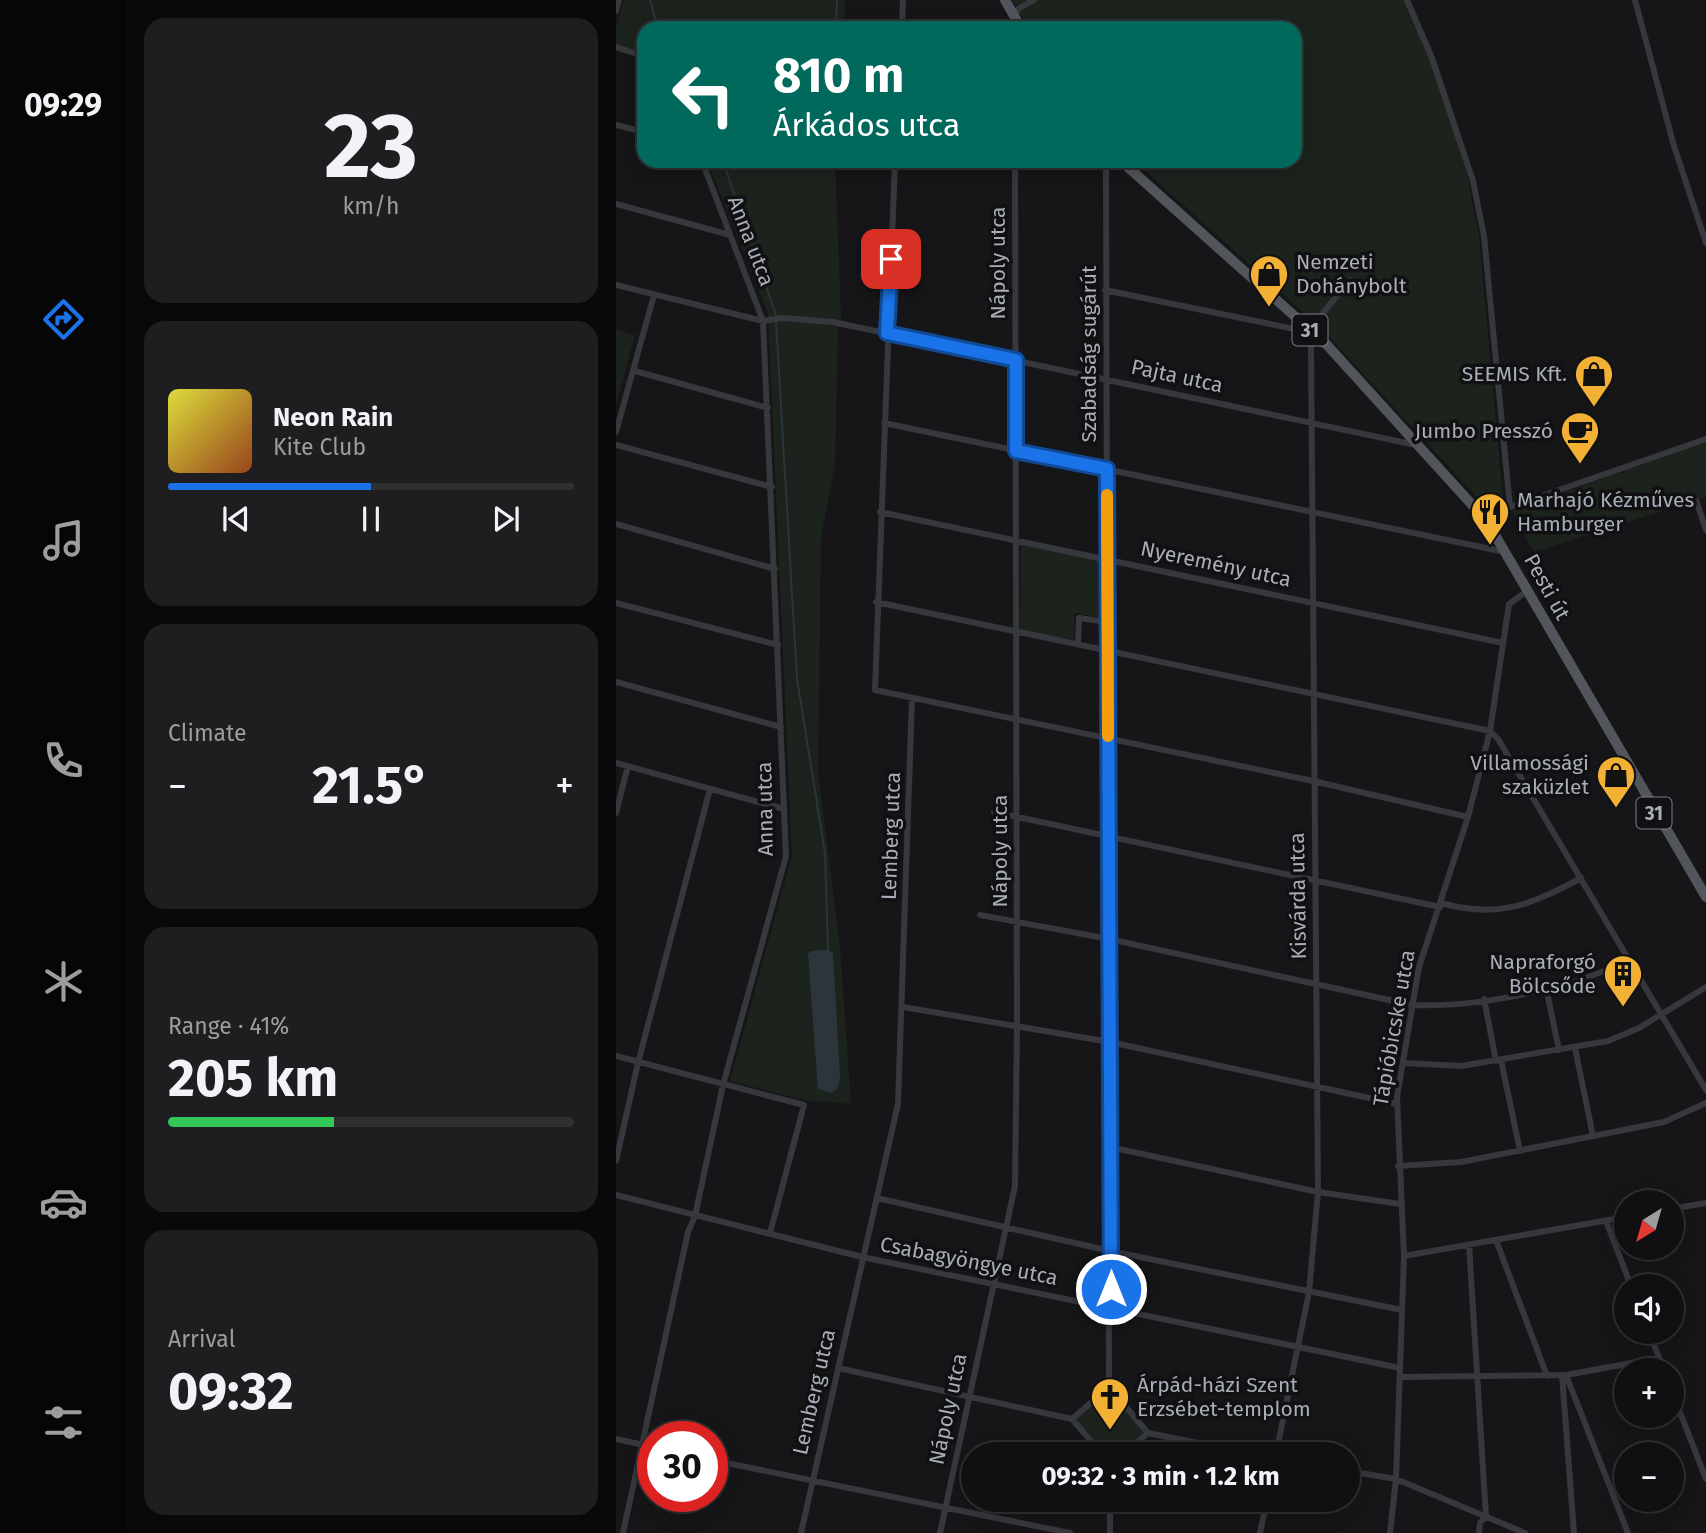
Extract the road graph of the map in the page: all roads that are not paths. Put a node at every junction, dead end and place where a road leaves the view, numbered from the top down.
1 (619, 0) edge
2 (903, 0) edge
3 (1006, 0) edge
4 (1034, 0) edge
5 (1407, 0) edge
6 (1635, 0) edge
7 (616, 11) edge
8 (902, 21) edge
9 (1016, 21) edge
10 (1017, 21) edge
11 (616, 47) edge
12 (637, 54) edge
13 (616, 125) edge
14 (637, 130) edge
15 (705, 168) edge
16 (895, 168) edge
17 (1015, 168) edge
18 (1106, 168) edge
19 (1129, 168) edge
20 (616, 204) edge
21 (730, 235) junction
22 (1706, 243) edge
23 (1350, 280) dead end
24 (616, 285) edge
25 (1105, 290) junction
26 (654, 295) junction
27 (764, 320) junction
28 (887, 333) junction
29 (1314, 333) junction
30 (1016, 360) junction
31 (635, 371) junction
32 (1106, 379) junction
33 (768, 408) junction
34 (884, 423) junction
35 (1312, 423) junction
36 (616, 432) edge
37 (1706, 439) edge
38 (616, 445) edge
39 (1419, 446) junction
40 (1016, 451) junction
41 (1107, 469) junction
42 (772, 487) junction
43 (1696, 500) dead end
44 (1510, 507) junction
45 (880, 512) junction
46 (1313, 514) junction
47 (1481, 517) junction
48 (616, 524) edge
49 (1706, 530) edge
50 (1016, 540) junction
51 (1505, 552) junction
52 (1107, 559) junction
53 (775, 569) junction
54 (1527, 591) junction
55 (876, 602) junction
56 (616, 603) edge
57 (1314, 603) junction
58 (1108, 622) junction
59 (1017, 631) junction
60 (1503, 643) junction
61 (1078, 644) junction
62 (778, 645) junction
63 (1108, 650) junction
64 (616, 682) edge
65 (1312, 693) junction
66 (912, 698) junction
67 (1017, 720) junction
68 (781, 727) junction
69 (1490, 732) junction
70 (1108, 739) junction
71 (616, 763) edge
72 (628, 766) junction
73 (1313, 781) junction
74 (710, 789) junction
75 (784, 809) junction
76 (994, 812) dead end
77 (616, 813) edge
78 (1017, 817) junction
79 (1468, 817) junction
80 (1109, 836) junction
81 (1581, 877) junction
82 (1316, 880) junction
83 (1706, 897) edge
84 (1441, 905) junction
85 (980, 915) dead end
86 (1017, 921) junction
87 (1109, 939) junction
88 (1629, 959) junction
89 (1316, 983) junction
90 (1706, 987) edge
91 (1546, 988) junction
92 (1484, 999) junction
93 (1412, 1005) junction
94 (903, 1007) junction
95 (1661, 1014) junction
96 (1017, 1026) junction
97 (1110, 1042) junction
98 (1575, 1048) junction
99 (1559, 1050) junction
100 (616, 1056) edge
101 (1499, 1060) junction
102 (638, 1063) junction
103 (1403, 1063) junction
104 (723, 1085) junction
105 (1318, 1087) junction
106 (1706, 1090) edge
107 (1706, 1103) edge
108 (1397, 1104) junction
109 (1593, 1136) junction
110 (1110, 1147) junction
111 (1520, 1151) junction
112 (616, 1161) edge
113 (1398, 1167) junction
114 (1318, 1192) junction
115 (616, 1195) edge
116 (877, 1198) junction
117 (1706, 1203) edge
118 (1400, 1204) junction
119 (1684, 1207) edge
120 (695, 1216) junction
121 (1614, 1219) edge
122 (1606, 1221) junction
123 (1006, 1227) junction
124 (770, 1233) junction
125 (1496, 1240) junction
126 (1469, 1245) junction
127 (1111, 1251) junction
128 (1404, 1256) junction
129 (862, 1257) junction
130 (1626, 1274) edge
131 (993, 1283) junction
132 (1309, 1292) junction
133 (1111, 1307) junction
134 (1402, 1310) junction
135 (1654, 1344) edge
136 (1298, 1345) junction
137 (1659, 1358) edge
138 (1614, 1367) edge
139 (838, 1368) junction
140 (1400, 1368) junction
141 (1477, 1375) junction
142 (1548, 1376) junction
143 (1564, 1376) junction
144 (1400, 1377) junction
145 (1110, 1387) junction
146 (969, 1396) junction
147 (1072, 1419) junction
148 (647, 1421) edge
149 (1684, 1422) edge
150 (1148, 1433) junction
151 (616, 1439) edge
152 (1092, 1442) edge
153 (1137, 1442) edge
154 (1193, 1442) edge
155 (1278, 1442) edge
156 (637, 1443) edge
157 (728, 1464) edge
158 (637, 1467) edge
159 (1360, 1473) edge
160 (1396, 1479) junction
161 (1706, 1479) edge
162 (812, 1482) junction
163 (946, 1508) junction
164 (1110, 1512) edge
165 (1264, 1512) edge
166 (1486, 1517) junction
167 (623, 1533) edge
168 (801, 1533) edge
169 (940, 1533) edge
170 (1070, 1533) edge
171 (1110, 1533) edge
172 (1260, 1533) edge
173 (1390, 1533) edge
174 (1479, 1533) edge
175 (1525, 1533) edge
176 (1574, 1533) edge
177 (1628, 1533) edge

1 - 7 street
2 - 8 street
3 - 9 main road
4 - 10 street
5 - 44 street
6 - 22 street
11 - 12 street
13 - 14 street
15 - 21 street, Anna utca
16 - 28 street
17 - 30 street, Nápoly utca
18 - 25 street, Szabadság sugárút
19 - 29 main road, Pesti út / 31
20 - 21 street
21 - 27 street, Anna utca
23 - 29 street
24 - 26 street
25 - 29 street
25 - 32 street, Szabadság sugárút
26 - 27 street
26 - 31 street
27 - 28 street, Pajta utca
27 - 33 street, Anna utca
28 - 30 street, Pajta utca
28 - 34 street
29 - 35 street, Kisvárda utca
29 - 39 main road, Pesti út / 31
30 - 32 street, Pajta utca
30 - 40 street, Nápoly utca
31 - 33 street
31 - 36 street
32 - 35 street, Pajta utca
32 - 41 street, Szabadság sugárút
33 - 42 street, Anna utca
34 - 40 street
34 - 45 street
35 - 39 street, Pajta utca
35 - 46 street, Kisvárda utca
37 - 44 street
38 - 42 street
39 - 47 main road, Pesti út / 31
40 - 41 street
40 - 50 street, Nápoly utca
41 - 46 street
41 - 52 street, Szabadság sugárút
42 - 53 street, Anna utca
43 - 49 street
44 - 47 street
45 - 50 street, Nyeremény utca
45 - 55 street
46 - 51 street
46 - 57 street, Kisvárda utca
47 - 51 main road, Pesti út / 31
48 - 53 street
50 - 52 street, Nyeremény utca
50 - 59 street, Nápoly utca
51 - 54 main road, Pesti út / 31
52 - 57 street, Nyeremény utca
52 - 58 street, Szabadság sugárút
53 - 62 street, Anna utca
54 - 60 street, Tápióbicske utca
54 - 83 main road, Pesti út / 31
55 - 59 street
55 - 66 street
56 - 62 street
57 - 60 street, Nyeremény utca
57 - 65 street, Kisvárda utca
58 - 61 street
58 - 63 street, Szabadság sugárút
59 - 61 street
59 - 67 street, Nápoly utca
60 - 69 street, Tápióbicske utca
61 - 63 street
62 - 68 street, Anna utca
63 - 65 street
63 - 70 street, Szabadság sugárút
64 - 68 street
65 - 69 street
65 - 73 street, Kisvárda utca
66 - 67 street
66 - 94 street, Lemberg utca
67 - 70 street
67 - 78 street, Nápoly utca
68 - 75 street, Anna utca
69 - 79 street, Tápióbicske utca
69 - 81 street
70 - 73 street
70 - 80 street, Szabadság sugárút
71 - 72 street
72 - 74 street
72 - 77 street
73 - 79 street
73 - 82 street, Kisvárda utca
74 - 75 street
74 - 102 street
75 - 104 street, Anna utca
76 - 78 street
78 - 80 street
78 - 86 street, Nápoly utca
79 - 84 street, Tápióbicske utca
80 - 82 street
80 - 87 street, Szabadság sugárút
81 - 84 street
81 - 88 street
82 - 84 street
82 - 89 street, Kisvárda utca
84 - 93 street, Tápióbicske utca
85 - 86 street
86 - 87 street
86 - 96 street, Nápoly utca
87 - 89 street
87 - 97 street, Szabadság sugárút
88 - 91 street
88 - 95 street
89 - 93 street
89 - 105 street, Kisvárda utca
90 - 95 street
91 - 92 street
91 - 99 street
92 - 93 street
92 - 101 street
93 - 103 street, Tápióbicske utca
94 - 96 street
94 - 116 street, Lemberg utca
95 - 98 street
95 - 106 street
96 - 97 street
96 - 123 street, Nápoly utca
97 - 105 street
97 - 110 street, Szabadság sugárút
98 - 99 street
98 - 109 street
99 - 101 street
100 - 102 street
101 - 103 street
101 - 111 street
102 - 104 street
102 - 112 street
103 - 108 street, Tápióbicske utca
104 - 120 street, Anna utca
104 - 124 street
105 - 108 street
105 - 114 street, Kisvárda utca
107 - 109 street
108 - 113 street, Tápióbicske utca
109 - 111 street
110 - 114 street
110 - 127 street, Szabadság sugárút
111 - 113 street
113 - 118 street, Tápióbicske utca
114 - 118 street
114 - 132 street, Kisvárda utca
115 - 120 street, Csabagyöngye utca
116 - 123 street
116 - 129 street, Lemberg utca
117 - 119 street
118 - 128 street, Tápióbicske utca
120 - 124 street, Csabagyöngye utca
120 - 148 street, Anna utca
121 - 122 street
122 - 125 street
122 - 130 street
123 - 127 street
123 - 131 street, Nápoly utca
124 - 129 street, Csabagyöngye utca
125 - 126 street
125 - 142 street
126 - 128 street
126 - 141 street
127 - 132 street
127 - 133 street, Szabadság sugárút
128 - 134 street, Tápióbicske utca
129 - 131 street, Csabagyöngye utca
129 - 139 street, Lemberg utca
131 - 133 street, Csabagyöngye utca
131 - 146 street, Nápoly utca
132 - 134 street
132 - 136 street, Kisvárda utca
133 - 136 street, Csabagyöngye utca
133 - 145 street, Szabadság sugárút
134 - 140 street, Tápióbicske utca
135 - 137 street
136 - 140 street, Csabagyöngye utca
136 - 155 street, Kisvárda utca
138 - 143 street
139 - 146 street
139 - 162 street, Lemberg utca
140 - 144 street, Tápióbicske utca
141 - 142 street
141 - 144 street
141 - 166 street
142 - 143 street
143 - 176 street
143 - 177 street
144 - 160 street, Tápióbicske utca
145 - 147 street
145 - 150 street
146 - 147 street
146 - 163 street, Nápoly utca
147 - 152 street
149 - 161 street
150 - 153 street
150 - 154 street
151 - 156 street
157 - 162 street
158 - 167 street, Anna utca
159 - 160 street
160 - 166 street
160 - 173 street, Tápióbicske utca
162 - 163 street
162 - 168 street, Lemberg utca
163 - 169 street, Nápoly utca
163 - 170 street
164 - 171 street
165 - 172 street
166 - 174 street
166 - 175 street

